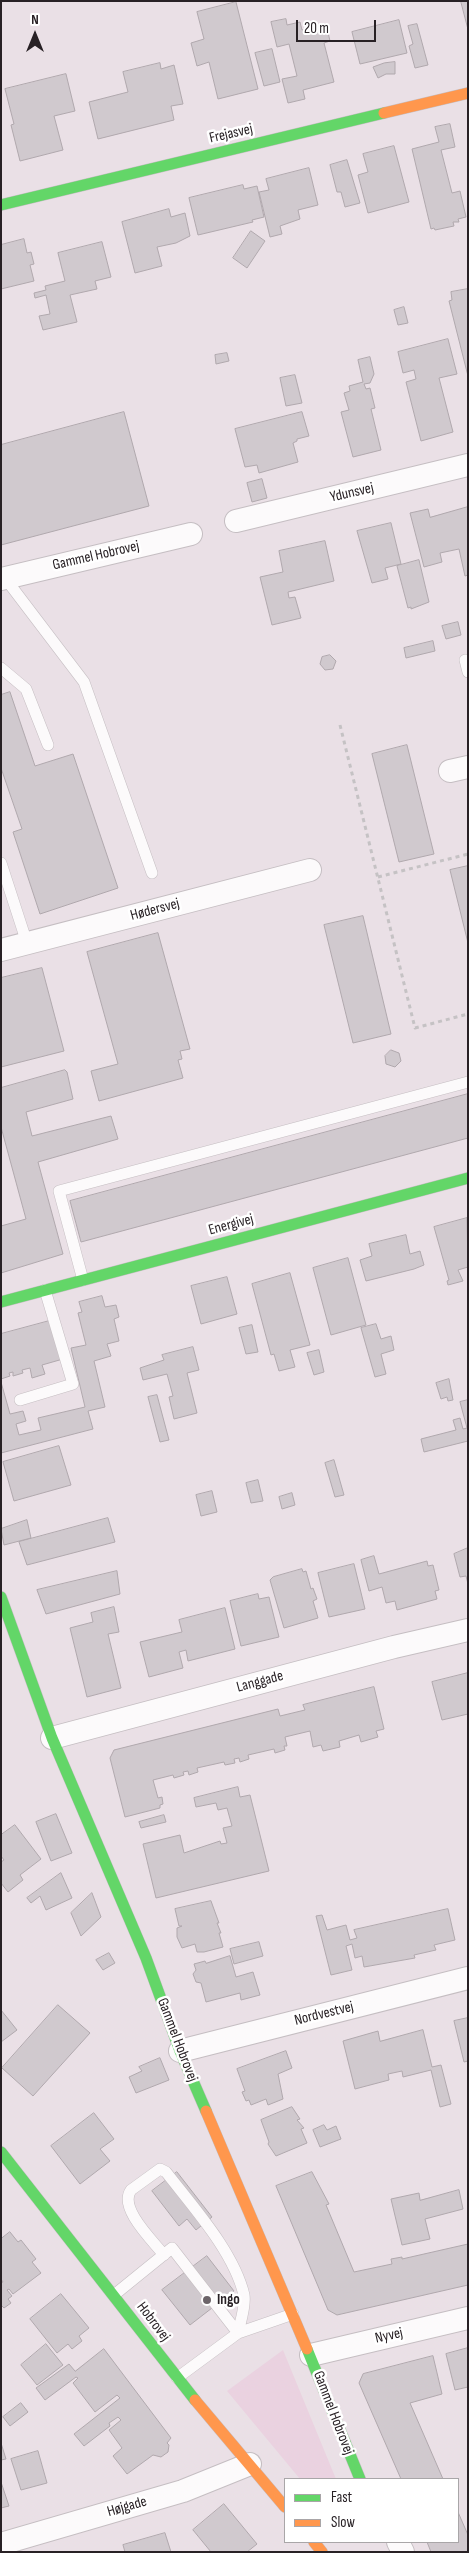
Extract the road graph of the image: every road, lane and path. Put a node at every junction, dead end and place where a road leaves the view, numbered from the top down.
1 (468, 93) edge
2 (1, 205) edge
3 (468, 465) edge
4 (236, 521) dead end
5 (191, 534) dead end
6 (3, 578) edge
7 (465, 660) dead end
8 (1, 668) edge
9 (468, 672) edge
10 (340, 725) dead end
11 (48, 745) dead end
12 (468, 854) edge
13 (1, 863) edge
14 (310, 870) dead end
15 (152, 873) dead end
16 (378, 877) junction
17 (28, 943) junction
18 (1, 950) edge
19 (468, 1014) edge
20 (468, 1082) edge
21 (468, 1178) edge
22 (83, 1280) junction
23 (45, 1290) junction
24 (1, 1302) edge
25 (20, 1400) dead end
26 (1, 1597) edge
27 (468, 1630) edge
28 (52, 1738) junction
29 (468, 1978) edge
30 (180, 2051) junction
31 (1, 2152) edge
32 (10, 2176) edge
33 (164, 2255) junction
34 (114, 2295) junction
35 (294, 2314) junction
36 (468, 2318) edge
37 (238, 2333) junction
38 (310, 2355) junction
39 (177, 2378) junction
40 (250, 2464) junction
41 (360, 2478) edge
42 (284, 2506) edge
43 (1, 2544) edge

1 - 2 street, Frejasvej
3 - 4 street, Ydunsvej
5 - 6 street, Gammel Hobrovej
6 - 15 lane
7 - 9 lane
8 - 11 lane
10 - 16 path
12 - 16 path
13 - 17 lane
14 - 17 street, Hødersvej
16 - 19 path
17 - 18 street, Hødersvej
20 - 22 lane
21 - 22 street, Energivej
22 - 23 street, Energivej
23 - 24 street, Energivej
23 - 25 lane
26 - 28 street, Gammel Hobrovej
27 - 28 street, Langgade
28 - 30 street, Gammel Hobrovej
29 - 30 street, Nordvestvej
30 - 35 street, Gammel Hobrovej
31 - 32 street, Hobrovej
32 - 34 street, Hobrovej
33 - 34 lane
33 - 37 lane
33 - 37 lane
34 - 39 street, Hobrovej
35 - 37 lane
35 - 38 street, Gammel Hobrovej
36 - 38 street, Nyvej
37 - 39 lane
38 - 41 street, Gammel Hobrovej
39 - 40 street, Hobrovej
40 - 42 street, Hobrovej
40 - 43 street, Højgade

